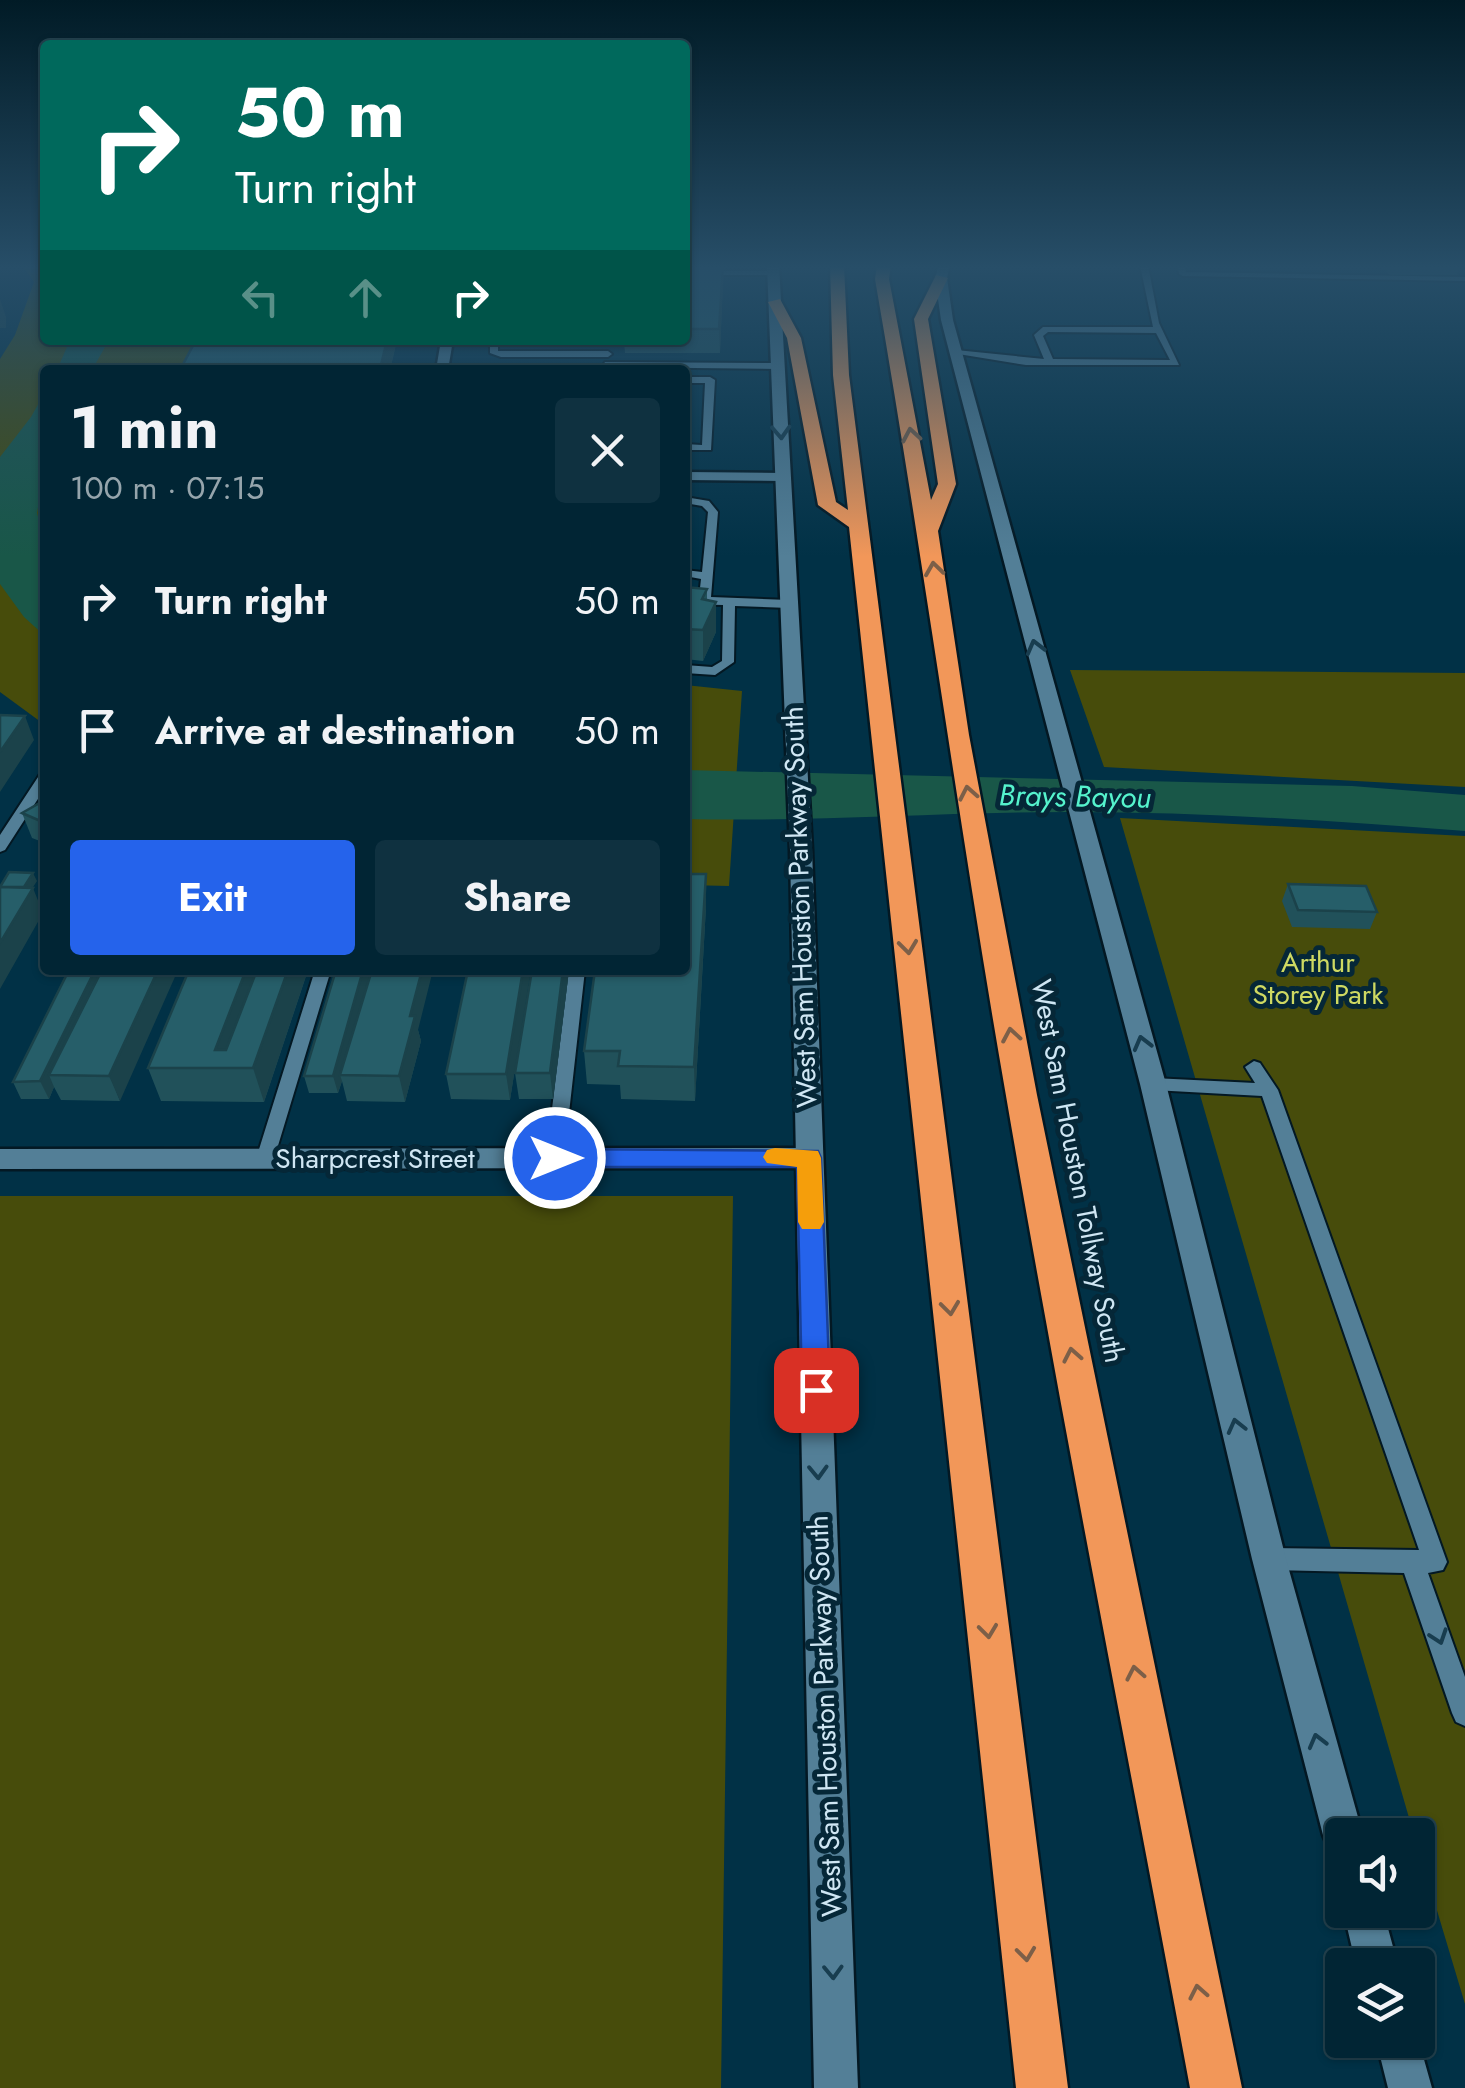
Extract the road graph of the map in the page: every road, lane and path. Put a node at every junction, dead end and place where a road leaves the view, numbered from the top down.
1 (778, 362) edge
2 (799, 362) edge
3 (839, 362) edge
4 (897, 362) edge
5 (928, 362) edge
6 (959, 362) edge
7 (1105, 362) edge
8 (1176, 362) edge
9 (606, 363) edge
10 (683, 365) edge
11 (690, 365) edge
12 (721, 366) junction
13 (778, 374) junction
14 (690, 380) edge
15 (690, 447) edge
16 (690, 476) edge
17 (783, 477) junction
18 (690, 501) edge
19 (858, 525) junction
20 (928, 531) junction
21 (690, 574) edge
22 (707, 576) junction
23 (690, 600) edge
24 (705, 602) junction
25 (729, 603) junction
26 (789, 604) junction
27 (690, 669) edge
28 (40, 785) edge
29 (0, 847) edge
30 (322, 975) edge
31 (576, 975) edge
32 (1254, 1066) dead end
33 (1154, 1084) junction
34 (1269, 1090) junction
35 (264, 1158) junction
36 (555, 1158) junction
37 (809, 1158) junction
38 (0, 1159) edge
39 (1268, 1559) junction
40 (1412, 1561) junction
41 (1465, 1713) edge
42 (1337, 1818) edge
43 (1402, 2058) edge
44 (836, 2088) edge
45 (1042, 2088) edge
46 (1216, 2088) edge
47 (1410, 2088) edge

1 - 13 main road, West Sam Houston Parkway South
2 - 19 highway
3 - 19 highway
20 -> 4 highway, West Sam Houston Tollway South
5 - 20 highway
33 -> 6 main road
7 - 8 lane
9 - 10 lane
11 - 12 lane
12 - 13 lane
12 - 13 lane
13 -> 17 main road, West Sam Houston Parkway South
14 - 15 lane
16 - 17 main road
17 - 26 main road, West Sam Houston Parkway South
18 - 22 lane
19 -> 45 highway
46 -> 20 highway, West Sam Houston Tollway South
21 - 22 lane
22 - 24 lane
23 - 24 lane
24 - 25 lane
25 - 26 lane
25 - 27 lane
26 - 37 main road, West Sam Houston Parkway South
28 - 29 lane
30 - 35 lane
31 - 36 lane
32 - 34 lane
33 - 34 lane
39 -> 33 main road
34 - 40 lane
35 - 36 main road, Sharpcrest Street
35 - 38 main road, Sharpcrest Street
36 - 37 main road, Sharpcrest Street
37 -> 44 main road, West Sam Houston Parkway South
39 - 40 lane
42 -> 39 main road
40 -> 41 lane
43 - 47 main road

